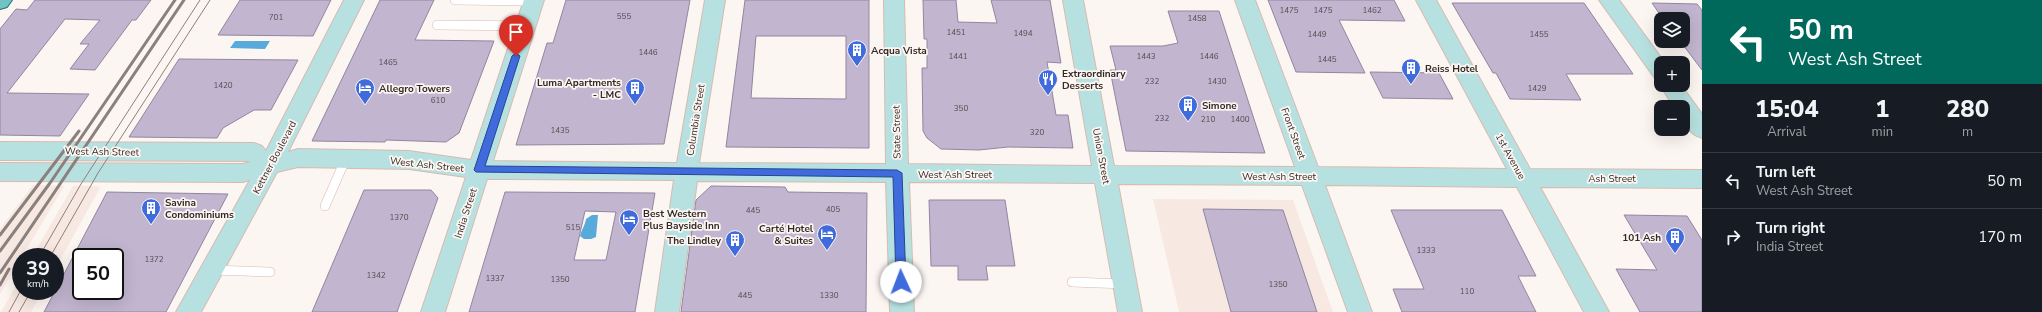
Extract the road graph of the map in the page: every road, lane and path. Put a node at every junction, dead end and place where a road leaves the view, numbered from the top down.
1 (354, 0) edge
2 (454, 0) edge
3 (534, 0) edge
4 (715, 0) edge
5 (894, 0) edge
6 (1073, 0) edge
7 (1245, 0) edge
8 (1426, 0) edge
9 (1609, 0) edge
10 (437, 25) dead end
11 (526, 26) junction
12 (1654, 62) edge
13 (1675, 92) edge
14 (1702, 130) edge
15 (0, 151) edge
16 (346, 158) junction
17 (269, 167) junction
18 (479, 170) junction
19 (687, 171) junction
20 (0, 172) edge
21 (897, 173) junction
22 (1105, 175) junction
23 (1310, 176) junction
24 (1522, 178) junction
25 (1702, 179) edge
26 (325, 206) dead end
27 (212, 270) junction
28 (270, 272) dead end
29 (1072, 282) dead end
30 (1125, 284) junction
31 (188, 312) edge
32 (433, 312) edge
33 (667, 312) edge
34 (902, 312) edge
35 (1130, 312) edge
36 (1360, 312) edge
37 (1597, 312) edge

1 - 17 main road, Kettner Boulevard
2 - 3 lane
3 - 11 main road, India Street
4 - 19 main road, Columbia Street
5 - 21 main road, State Street
6 - 22 main road, Union Street
7 - 23 main road, Front Street
8 - 24 main road, 1st Avenue
9 - 12 main road
10 - 11 lane
11 - 18 main road, India Street
13 - 14 main road
15 - 17 main road, West Ash Street
16 - 17 main road, West Ash Street
16 - 18 main road, West Ash Street
16 - 26 lane
17 - 20 main road, West Ash Street
17 - 27 main road, Kettner Boulevard
18 - 19 main road, West Ash Street
18 - 32 main road, India Street
19 - 21 main road, West Ash Street
19 - 33 main road, Columbia Street
21 - 22 main road, West Ash Street
21 - 34 main road, State Street
22 - 23 main road, West Ash Street
22 - 30 main road, Union Street
23 - 24 main road, West Ash Street
23 - 36 main road, Front Street
24 - 25 main road, Ash Street
24 - 37 main road, 1st Avenue
27 - 28 lane
27 - 31 main road, Kettner Boulevard
29 - 30 lane
30 - 35 main road, Union Street

